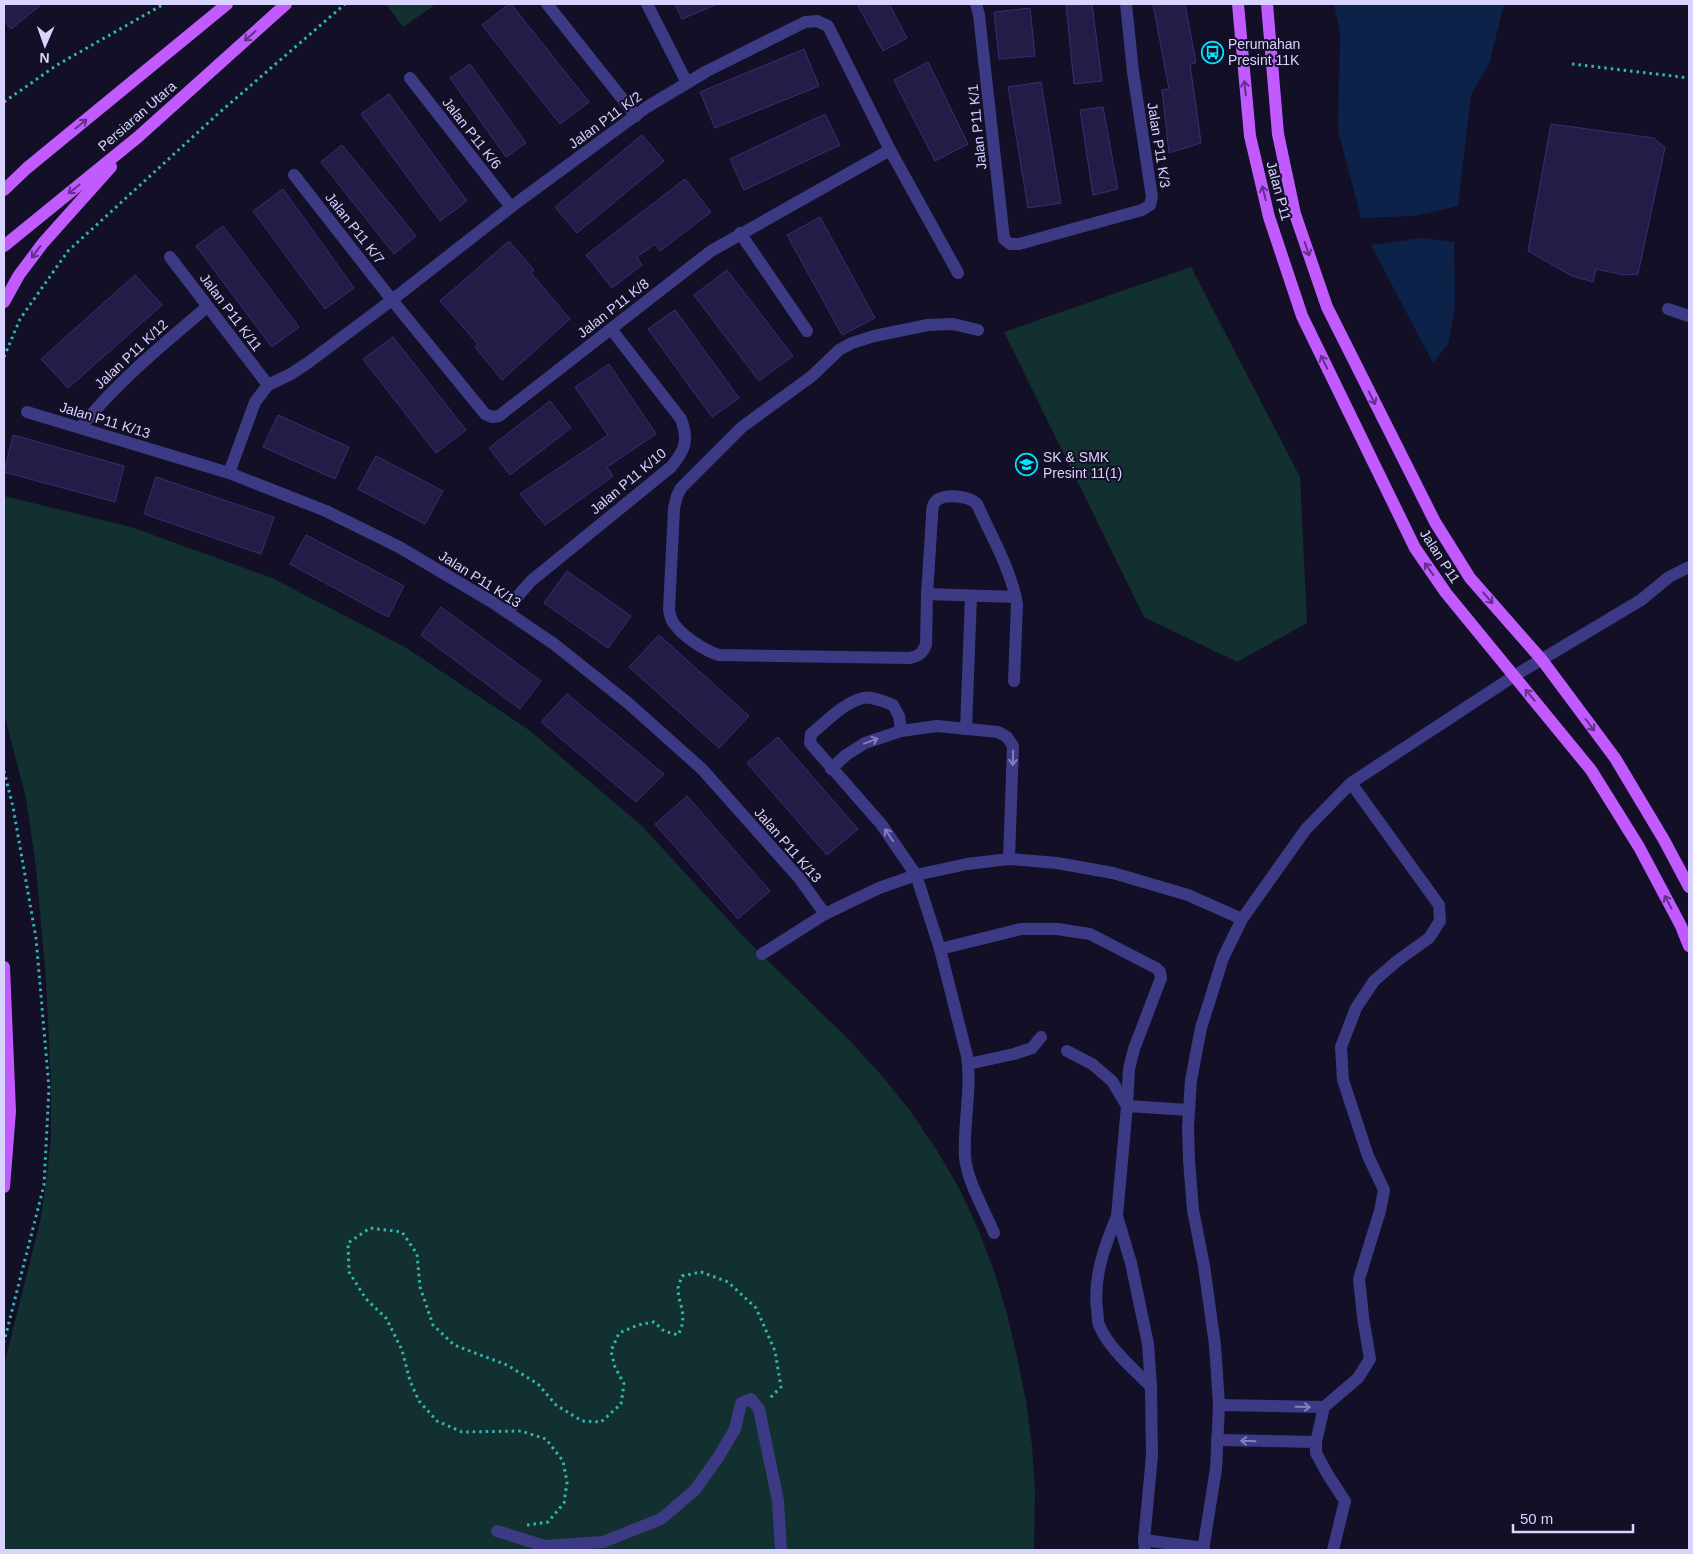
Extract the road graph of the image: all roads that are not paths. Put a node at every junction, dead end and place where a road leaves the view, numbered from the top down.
1 (227, 4) edge
2 (286, 4) edge
3 (547, 4) edge
4 (647, 4) edge
5 (976, 4) edge
6 (1126, 4) edge
7 (1238, 4) edge
8 (1268, 4) edge
9 (410, 78) dead end
10 (687, 83) junction
11 (636, 116) junction
12 (138, 137) junction
13 (890, 150) junction
14 (27, 168) junction
15 (294, 175) dead end
16 (4, 176) edge
17 (4, 190) edge
18 (511, 206) junction
19 (740, 233) junction
20 (1010, 244) joint
21 (4, 246) edge
22 (170, 257) dead end
23 (958, 273) dead end
24 (392, 300) junction
25 (4, 302) edge
26 (207, 307) junction
27 (1668, 309) dead end
28 (1689, 316) edge
29 (611, 329) junction
30 (978, 330) dead end
31 (807, 331) dead end
32 (268, 385) junction
33 (27, 412) dead end
34 (80, 428) junction
35 (229, 472) junction
36 (1689, 567) edge
37 (927, 594) junction
38 (971, 596) junction
39 (1016, 597) junction
40 (508, 613) junction
41 (1542, 660) junction
42 (1514, 676) junction
43 (1014, 682) dead end
44 (966, 728) junction
45 (902, 730) junction
46 (831, 769) junction
47 (1352, 783) junction
48 (1009, 859) junction
49 (916, 875) junction
50 (1689, 887) edge
51 (825, 914) junction
52 (1242, 919) junction
53 (1689, 946) edge
54 (940, 949) junction
55 (762, 954) dead end
56 (4, 967) edge
57 (1041, 1037) dead end
58 (1068, 1051) dead end
59 (968, 1064) junction
60 (1126, 1106) junction
61 (1189, 1110) junction
62 (4, 1187) edge
63 (1117, 1216) junction
64 (994, 1233) dead end
65 (1151, 1387) junction
66 (1219, 1405) junction
67 (1324, 1407) junction
68 (1217, 1440) junction
69 (1316, 1442) junction
70 (497, 1531) dead end
71 (1145, 1545) edge
72 (1204, 1549) edge
73 (781, 1550) edge
74 (1333, 1550) edge

14 -> 1 main road, Persiaran Utara
2 -> 12 main road, Persiaran Utara
3 - 11 street
4 - 10 street
5 - 20 street, Jalan P11 K/1
6 - 20 street, Jalan P11 K/3
42 -> 7 main road, Jalan P11
8 -> 41 main road, Jalan P11
9 - 18 street, Jalan P11 K/6
10 - 11 street, Jalan P11 K/2
10 - 13 street, Jalan P11 K/2
11 - 18 street, Jalan P11 K/2
12 -> 21 main road, Persiaran Utara
12 -> 25 main road
13 - 19 street, Jalan P11 K/8
13 - 23 street, Jalan P11 K/2
14 - 16 main road
14 - 17 main road, Persiaran Utara
15 - 24 street, Jalan P11 K/7
18 - 24 street, Jalan P11 K/2
19 - 29 street, Jalan P11 K/8
19 - 31 street
22 - 26 street, Jalan P11 K/11
24 - 29 street, Jalan P11 K/8
24 - 32 street, Jalan P11 K/2
26 - 32 street, Jalan P11 K/11
26 - 34 street, Jalan P11 K/12
27 - 28 street
29 - 40 street, Jalan P11 K/10
30 - 37 street
32 - 35 street, Jalan P11 K/2
33 - 34 street, Jalan P11 K/13
34 - 35 street, Jalan P11 K/13
35 - 40 street, Jalan P11 K/13
36 - 41 street
37 - 38 street
37 - 39 street
38 - 39 street
38 - 44 street
39 - 43 street
40 - 51 street, Jalan P11 K/13
41 - 42 street
41 -> 50 main road, Jalan P11
42 - 47 street
53 -> 42 main road, Jalan P11
44 - 45 street
44 -> 48 street
46 -> 45 street
45 - 46 street
49 -> 46 street
47 - 52 street
47 - 67 street
48 - 49 street
48 - 52 street
49 - 51 street
49 - 54 street
51 - 55 street
52 - 61 street
54 - 59 street
54 - 60 street
56 - 62 main road
57 - 59 street
58 - 60 street
59 - 64 street
60 - 61 street
60 - 63 street
61 - 66 street
63 - 65 street
63 - 65 street
65 - 71 street
66 -> 67 street
66 - 68 street
67 - 69 street
69 -> 68 street
68 - 72 street
69 - 74 street
70 - 73 street
71 - 72 street

